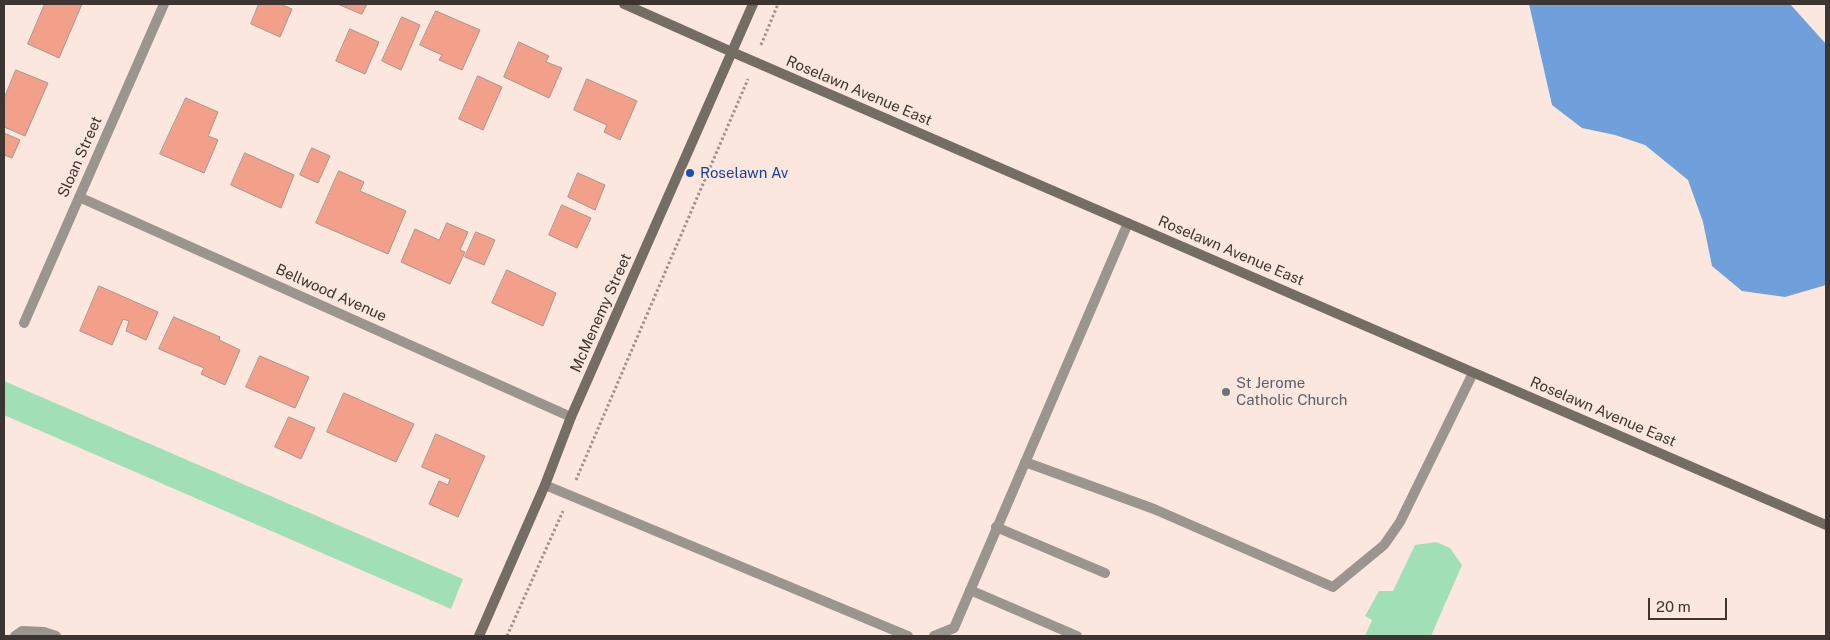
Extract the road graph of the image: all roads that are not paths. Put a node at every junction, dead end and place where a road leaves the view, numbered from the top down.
1 (164, 4) edge
2 (624, 4) edge
3 (753, 4) edge
4 (732, 52) junction
5 (79, 197) junction
6 (1128, 223) junction
7 (24, 322) dead end
8 (1473, 373) junction
9 (572, 417) junction
10 (1025, 462) junction
11 (544, 486) junction
12 (1826, 525) edge
13 (996, 527) junction
14 (1105, 573) dead end
15 (970, 590) junction
16 (15, 636) edge
17 (56, 636) edge
18 (479, 636) edge
19 (908, 636) edge
20 (934, 636) edge
21 (1077, 636) edge

1 - 5 street, Sloan Street
2 - 4 street, Roselawn Avenue East
3 - 4 street, McMenemy Street
4 - 6 street, Roselawn Avenue East
4 - 9 street, McMenemy Street
5 - 7 street, Sloan Street
5 - 9 street, Bellwood Avenue
6 - 8 street, Roselawn Avenue East
6 - 10 street
8 - 10 street
8 - 12 street, Roselawn Avenue East
9 - 11 street, McMenemy Street
10 - 13 street
11 - 18 street, McMenemy Street
11 - 19 street
13 - 14 street
13 - 15 street
15 - 20 street
15 - 21 street
16 - 17 street

